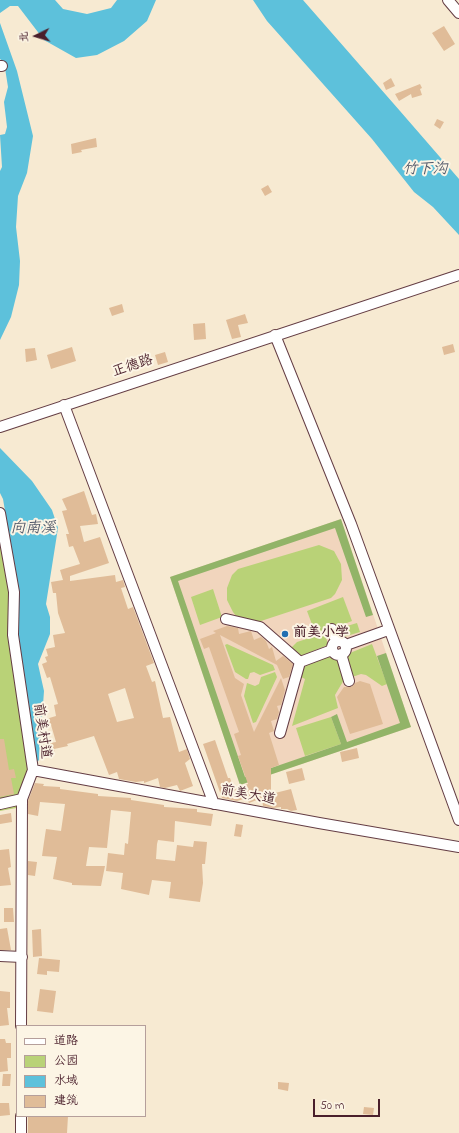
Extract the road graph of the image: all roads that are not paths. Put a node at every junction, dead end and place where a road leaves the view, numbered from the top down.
1 (448, 0) edge
2 (459, 13) edge
3 (459, 275) edge
4 (275, 335) junction
5 (64, 405) junction
6 (0, 427) edge
7 (0, 513) edge
8 (226, 619) dead end
9 (332, 629) dead end
10 (388, 630) junction
11 (339, 648) junction
12 (300, 662) junction
13 (349, 681) dead end
14 (280, 733) dead end
15 (32, 770) junction
16 (22, 799) junction
17 (0, 804) edge
18 (214, 804) junction
19 (459, 820) edge
20 (459, 847) edge
21 (0, 956) edge
22 (22, 957) junction
23 (21, 1025) edge
24 (21, 1117) edge
25 (21, 1133) edge

1 - 2 street
3 - 4 street, 正德路
4 - 5 street, 正德路
4 - 10 street
5 - 6 street, 正德路
5 - 18 street
7 - 15 street, 前美村道
8 - 12 street
9 - 11 street
10 - 11 street
10 - 19 street
11 - 12 street
11 - 13 street
12 - 14 street
15 - 16 street, 前美村道
15 - 18 street, 前美大道
16 - 17 street
16 - 22 street, 前美村道
18 - 20 street, 前美大道
21 - 22 street
22 - 23 street, 前美村道
24 - 25 street

